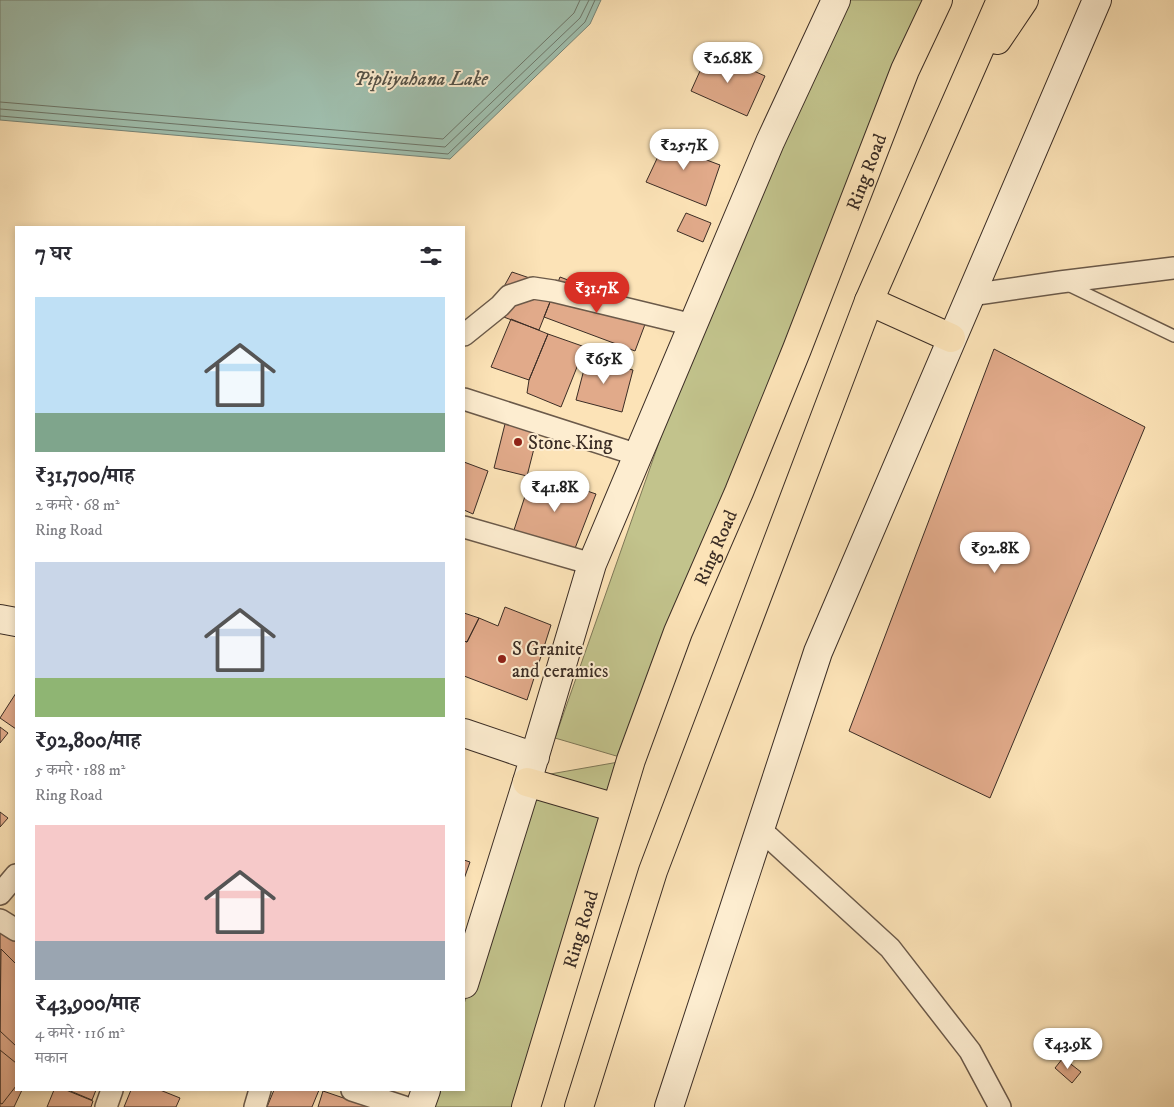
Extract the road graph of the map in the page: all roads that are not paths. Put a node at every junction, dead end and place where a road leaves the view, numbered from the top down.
1 (836, 0) edge
2 (917, 0) edge
3 (938, 0) edge
4 (1001, 0) edge
5 (1024, 0) edge
6 (1097, 0) edge
7 (905, 70) junction
8 (960, 94) junction
9 (1174, 268) edge
10 (1060, 282) junction
11 (970, 295) junction
12 (869, 301) junction
13 (693, 325) junction
14 (465, 335) edge
15 (1174, 336) edge
16 (952, 338) junction
17 (465, 399) edge
18 (638, 455) junction
19 (465, 527) edge
20 (592, 564) junction
21 (0, 619) edge
22 (15, 622) edge
23 (465, 734) edge
24 (531, 769) junction
25 (616, 808) junction
26 (760, 829) junction
27 (15, 876) edge
28 (0, 894) edge
29 (0, 920) edge
30 (15, 929) edge
31 (466, 967) edge
32 (112, 1091) edge
33 (260, 1091) edge
34 (355, 1091) edge
35 (426, 1091) edge
36 (106, 1107) edge
37 (255, 1107) edge
38 (404, 1107) edge
39 (420, 1107) edge
40 (526, 1107) edge
41 (579, 1107) edge
42 (669, 1107) edge
43 (1000, 1107) edge

1 - 13 street
2 - 7 main road
3 - 7 main road, Ring Road
4 - 8 main road
5 - 8 main road
6 - 11 street
7 - 25 main road, Ring Road
8 - 12 main road
9 - 10 street
10 - 11 street
10 - 15 lane
11 - 16 street
12 - 16 main road
12 - 41 main road
13 - 14 street
13 - 18 street
16 - 26 street
17 - 18 street
18 - 20 street
19 - 20 street
20 - 24 street
21 - 22 street
23 - 24 street
24 - 25 main road
24 - 31 street
25 - 40 main road, Ring Road
26 - 42 street
26 - 43 street
27 - 28 street
29 - 30 street
32 - 36 street
33 - 37 street
34 - 38 street
35 - 39 street

